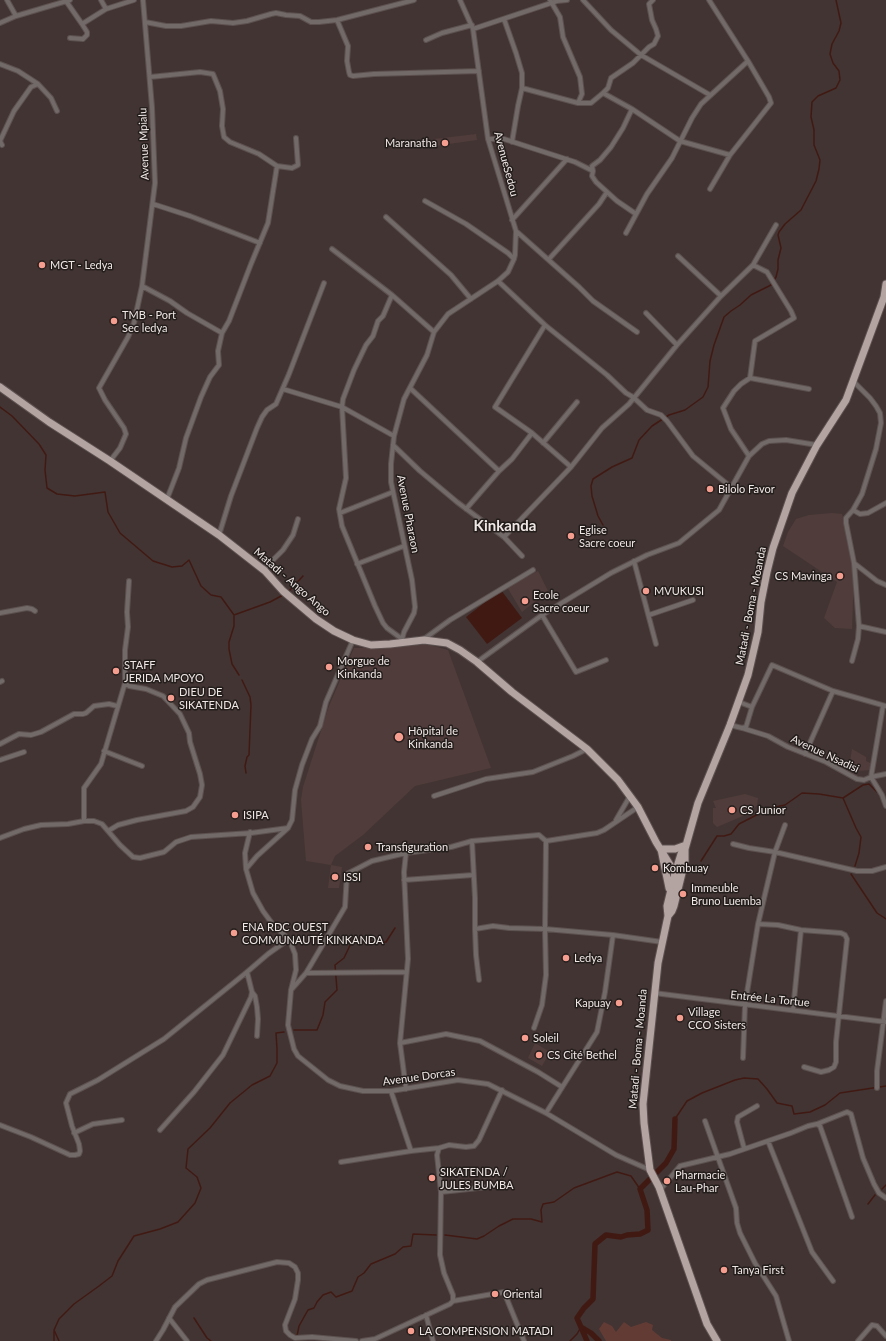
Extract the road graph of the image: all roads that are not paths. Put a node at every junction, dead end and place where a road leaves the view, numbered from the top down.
1 (7, 0) edge
2 (101, 0) edge
3 (134, 0) edge
4 (143, 0) edge
5 (414, 0) edge
6 (460, 0) edge
7 (567, 0) edge
8 (583, 0) edge
9 (709, 0) edge
10 (68, 1) edge
11 (651, 1) edge
12 (551, 2) edge
13 (106, 9) junction
14 (16, 16) junction
15 (504, 19) junction
16 (337, 20) junction
17 (146, 22) junction
18 (0, 23) edge
19 (82, 24) junction
20 (472, 27) junction
21 (70, 38) dead end
22 (426, 40) dead end
23 (641, 55) junction
24 (748, 61) junction
25 (0, 64) edge
26 (479, 71) junction
27 (150, 77) junction
28 (38, 84) junction
29 (522, 88) junction
30 (603, 93) junction
31 (710, 95) junction
32 (578, 103) junction
33 (632, 109) junction
34 (56, 111) dead end
35 (296, 138) dead end
36 (488, 139) junction
37 (512, 142) junction
38 (680, 142) junction
39 (2, 145) dead end
40 (730, 155) junction
41 (567, 159) junction
42 (277, 166) junction
43 (593, 171) junction
44 (710, 189) dead end
45 (607, 192) junction
46 (425, 201) dead end
47 (153, 204) junction
48 (636, 214) junction
49 (386, 217) dead end
50 (512, 220) junction
51 (776, 226) dead end
52 (516, 231) junction
53 (626, 233) dead end
54 (260, 243) junction
55 (332, 249) dead end
56 (678, 256) dead end
57 (514, 259) junction
58 (549, 259) junction
59 (753, 264) junction
60 (498, 281) junction
61 (324, 283) dead end
62 (886, 284) edge
63 (142, 286) junction
64 (392, 295) junction
65 (721, 296) junction
66 (472, 299) junction
67 (646, 313) dead end
68 (545, 325) junction
69 (434, 332) junction
70 (637, 332) dead end
71 (222, 333) junction
72 (677, 345) junction
73 (750, 378) junction
74 (853, 381) junction
75 (0, 387) edge
76 (410, 388) junction
77 (282, 389) junction
78 (809, 390) dead end
79 (633, 397) junction
80 (577, 402) dead end
81 (342, 407) junction
82 (532, 433) junction
83 (394, 436) junction
84 (543, 443) junction
85 (393, 445) junction
86 (817, 446) junction
87 (749, 456) junction
88 (110, 461) junction
89 (571, 467) junction
90 (499, 471) junction
91 (732, 488) junction
92 (393, 492) junction
93 (167, 500) junction
94 (886, 504) edge
95 (466, 509) junction
96 (853, 510) junction
97 (340, 513) junction
98 (298, 519) dead end
99 (219, 535) junction
100 (504, 537) junction
101 (404, 546) junction
102 (522, 556) dead end
103 (634, 561) junction
104 (854, 563) junction
105 (357, 564) junction
106 (263, 570) junction
107 (533, 570) dead end
108 (128, 581) dead end
109 (886, 585) edge
110 (693, 600) dead end
111 (34, 611) dead end
112 (0, 613) edge
113 (542, 615) junction
114 (649, 615) junction
115 (859, 626) junction
116 (886, 632) edge
117 (353, 640) junction
118 (424, 640) junction
119 (401, 641) junction
120 (656, 644) dead end
121 (606, 660) dead end
122 (852, 661) dead end
123 (478, 662) junction
124 (125, 682) junction
125 (833, 691) junction
126 (739, 702) junction
127 (118, 706) junction
128 (885, 706) edge
129 (752, 707) junction
130 (730, 725) junction
131 (742, 728) junction
132 (0, 744) edge
133 (587, 749) junction
134 (104, 751) junction
135 (24, 752) dead end
136 (805, 754) junction
137 (0, 760) edge
138 (142, 766) dead end
139 (886, 774) edge
140 (871, 778) junction
141 (434, 796) dead end
142 (630, 796) junction
143 (886, 806) edge
144 (638, 807) junction
145 (84, 821) junction
146 (615, 822) junction
147 (785, 825) dead end
148 (288, 828) junction
149 (108, 831) junction
150 (250, 832) junction
151 (0, 838) edge
152 (472, 841) junction
153 (546, 841) junction
154 (733, 844) dead end
155 (685, 847) junction
156 (661, 849) junction
157 (775, 852) junction
158 (406, 853) junction
159 (886, 867) edge
160 (246, 869) junction
161 (674, 872) junction
162 (473, 875) junction
163 (404, 880) junction
164 (680, 881) junction
165 (670, 894) junction
166 (668, 916) junction
167 (758, 924) junction
168 (474, 928) junction
169 (545, 929) junction
170 (802, 930) junction
171 (613, 935) junction
172 (289, 940) junction
173 (662, 942) junction
174 (247, 972) junction
175 (406, 972) junction
176 (306, 973) junction
177 (479, 980) dead end
178 (291, 990) junction
179 (252, 992) junction
180 (654, 993) junction
181 (886, 1001) edge
182 (745, 1005) junction
183 (793, 1010) junction
184 (838, 1015) junction
185 (885, 1022) edge
186 (534, 1028) dead end
187 (257, 1036) dead end
188 (400, 1043) junction
189 (743, 1058) dead end
190 (804, 1067) dead end
191 (562, 1087) junction
192 (876, 1088) dead end
193 (406, 1089) junction
194 (502, 1090) junction
195 (391, 1091) junction
196 (757, 1106) dead end
197 (546, 1114) junction
198 (122, 1120) dead end
199 (705, 1121) dead end
200 (817, 1124) junction
201 (0, 1125) edge
202 (160, 1130) dead end
203 (74, 1133) junction
204 (768, 1141) junction
205 (439, 1148) junction
206 (744, 1148) junction
207 (411, 1151) junction
208 (717, 1157) junction
209 (341, 1162) dead end
210 (650, 1170) junction
211 (497, 1186) dead end
212 (659, 1189) junction
213 (441, 1192) junction
214 (886, 1198) edge
215 (852, 1217) dead end
216 (833, 1281) dead end
217 (453, 1301) junction
218 (426, 1315) junction
219 (169, 1318) junction
220 (386, 1334) junction
221 (886, 1336) edge
222 (156, 1341) edge
223 (188, 1341) edge
224 (356, 1341) edge
225 (362, 1341) edge
226 (386, 1341) edge
227 (433, 1341) edge
228 (524, 1341) edge
229 (717, 1341) edge
230 (789, 1341) edge
231 (858, 1341) edge

1 - 14 street
2 - 13 street
3 - 13 street
4 - 17 street, Avenue Mpialu
5 - 16 street
6 - 20 street, AvenueSedou
7 - 12 street
8 - 23 street
9 - 24 street
10 - 14 street
10 - 19 street
11 - 23 street
12 - 15 street
12 - 32 street
13 - 19 street
14 - 18 street
15 - 20 street
15 - 29 street
16 - 17 street
16 - 26 street
17 - 27 street, Avenue Mpialu
19 - 21 street
20 - 22 street
20 - 26 street, AvenueSedou
23 - 30 street
23 - 31 street
24 - 31 street
24 - 40 street
25 - 28 street
26 - 36 street, AvenueSedou
27 - 42 street
27 - 47 street, Avenue Mpialu
28 - 34 street
28 - 39 street
29 - 32 street
29 - 37 street
30 - 32 street
30 - 33 street
31 - 38 street
33 - 38 street
33 - 43 street
35 - 42 street
36 - 37 street
36 - 50 street, AvenueSedou
37 - 41 street
38 - 40 street
38 - 48 street
40 - 44 street
41 - 43 street
41 - 50 street
42 - 54 street
43 - 45 street
45 - 48 street
45 - 58 street
46 - 57 street
47 - 54 street
47 - 63 street, Avenue Mpialu
48 - 53 street
49 - 66 street
50 - 52 street, AvenueSedou
51 - 59 street
52 - 57 street, AvenueSedou
52 - 58 street
54 - 71 street
55 - 64 street
56 - 65 street
57 - 60 street, AvenueSedou
58 - 70 street
59 - 65 street
59 - 73 street
60 - 66 street, Avenue Pharaon
60 - 68 street
61 - 77 street
62 - 74 highway, Matadi - Boma - Moanda
63 - 71 street
63 - 88 street, Avenue Mpialu
64 - 69 street
64 - 81 street
65 - 72 street
66 - 69 street, Avenue Pharaon
67 - 72 street
68 - 79 street
68 - 82 street
69 - 76 street, Avenue Pharaon
71 - 93 street
72 - 79 street
73 - 78 street
73 - 87 street
74 - 86 highway, Matadi - Boma - Moanda
74 - 96 street
75 - 88 highway, Matadi - Ango Ango
76 - 83 street, Avenue Pharaon
76 - 90 street
77 - 81 street
77 - 99 street
79 - 89 street
79 - 91 street
80 - 84 street
81 - 83 street
81 - 97 street
82 - 84 street
82 - 90 street
83 - 85 street, Avenue Pharaon
84 - 89 street
85 - 92 street, Avenue Pharaon
85 - 95 street
86 - 87 street
86 - 126 highway, Matadi - Boma - Moanda
87 - 91 street
88 - 93 highway, Matadi - Ango Ango
89 - 100 street
90 - 95 street
91 - 103 street
92 - 97 street
92 - 101 street, Avenue Pharaon
93 - 99 highway, Matadi - Ango Ango
94 - 96 street
95 - 100 street
96 - 104 street
97 - 105 street
98 - 106 street
99 - 106 highway, Matadi - Ango Ango
100 - 102 street
101 - 105 street
101 - 119 street, Avenue Pharaon
103 - 113 street
103 - 114 street
104 - 109 street
104 - 115 street
105 - 119 street
106 - 117 highway, Matadi - Ango Ango
107 - 118 street
108 - 124 street
110 - 114 street
111 - 112 street
113 - 121 street
113 - 123 street
114 - 120 street
115 - 116 street
115 - 122 street
117 - 119 highway, Matadi - Ango Ango
117 - 148 street
118 - 119 highway, Matadi - Ango Ango
118 - 123 highway, Matadi - Ango Ango
123 - 133 highway, Matadi - Ango Ango
124 - 127 street
124 - 149 street
125 - 128 street
125 - 129 street
125 - 136 street
126 - 129 street
126 - 130 highway, Matadi - Boma - Moanda
127 - 132 street
127 - 134 street
128 - 140 street
129 - 131 street
130 - 131 street, Avenue Nsadisi
130 - 155 highway, Matadi - Boma - Moanda
131 - 136 street, Avenue Nsadisi
133 - 141 street
133 - 142 highway, Matadi - Ango Ango
134 - 138 street
134 - 145 street
135 - 137 street
136 - 140 street, Avenue Nsadisi
139 - 140 street
140 - 143 street, Avenue Nsadisi
142 - 144 highway, Matadi - Ango Ango
142 - 146 street
144 - 146 street
144 - 156 highway, Matadi - Ango Ango
145 - 149 street
145 - 151 street
146 - 153 street
147 - 157 street
148 - 150 street
148 - 160 street
149 - 150 street
150 - 160 street
152 - 153 street
152 - 158 street
152 - 162 street
153 - 169 street
154 - 157 street
155 - 156 highway
155 - 161 highway, Matadi - Boma - Moanda
155 - 164 highway, Matadi - Boma - Moanda
156 - 161 highway, Matadi - Ango Ango
156 - 165 highway
157 - 159 street
157 - 167 street
158 - 163 street
158 - 176 street
160 - 172 street
161 - 164 highway, Matadi - Ango Ango
161 - 165 highway, Matadi - Boma - Moanda
162 - 163 street
162 - 168 street
163 - 175 street
164 - 166 highway, Matadi - Boma - Moanda
165 - 166 highway, Matadi - Boma - Moanda
166 - 173 highway, Matadi - Boma - Moanda
167 - 170 street
167 - 182 street
168 - 169 street
168 - 177 street
169 - 171 street
169 - 186 street
170 - 183 street
170 - 184 street
171 - 173 street
171 - 191 street
172 - 174 street
172 - 178 street, Avenue Dorcas
173 - 180 highway, Matadi - Boma - Moanda
174 - 179 street
174 - 203 street
175 - 176 street
175 - 188 street
176 - 178 street
178 - 195 street, Avenue Dorcas
179 - 187 street
179 - 202 street
180 - 182 street, Entrée La Tortue
180 - 210 highway, Matadi - Boma - Moanda
181 - 185 street
182 - 183 street, Entrée La Tortue
182 - 189 street
183 - 184 street, Entrée La Tortue
184 - 185 street, Entrée La Tortue
184 - 190 street
185 - 192 street
188 - 191 street
188 - 193 street
191 - 197 street
193 - 194 street, Avenue Dorcas
193 - 195 street, Avenue Dorcas
194 - 197 street, Avenue Dorcas
194 - 205 street
195 - 207 street
196 - 206 street
197 - 210 street, Avenue Dorcas
198 - 203 street
199 - 208 street
200 - 204 street
200 - 214 street
200 - 215 street
201 - 203 street
204 - 206 street
204 - 216 street
205 - 207 street
205 - 213 street
206 - 208 street
207 - 209 street
208 - 212 street
208 - 230 street
210 - 212 highway, Matadi - Boma - Moanda
211 - 213 street
212 - 229 highway, Matadi - Boma - Moanda
213 - 217 street
217 - 218 street
217 - 228 street
218 - 220 street
218 - 227 street
219 - 222 street
219 - 223 street
219 - 224 street
220 - 225 street
220 - 226 street
221 - 231 street

